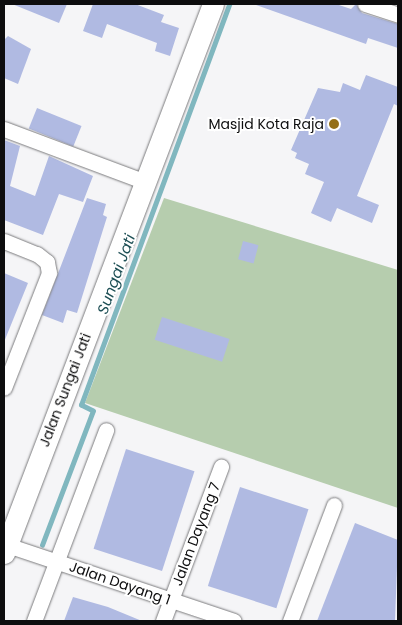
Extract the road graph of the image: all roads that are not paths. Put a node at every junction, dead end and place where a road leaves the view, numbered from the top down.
1 (213, 4) edge
2 (365, 4) edge
3 (398, 15) edge
4 (4, 129) edge
5 (146, 182) junction
6 (4, 242) edge
7 (4, 388) edge
8 (106, 430) dead end
9 (221, 467) dead end
10 (334, 505) dead end
11 (5, 549) edge
12 (57, 562) junction
13 (171, 600) junction
14 (34, 621) edge
15 (163, 621) edge
16 (234, 621) edge
17 (290, 621) edge

1 - 5 main road, Jalan Sungai Jati
2 - 3 street
4 - 5 street
5 - 11 main road, Jalan Sungai Jati
6 - 7 street
8 - 12 street
9 - 13 street, Jalan Dayang 7
10 - 17 street
11 - 12 street, Jalan Dayang 1
12 - 13 street, Jalan Dayang 1
12 - 14 street
13 - 15 street, Jalan Dayang 7
13 - 16 street, Jalan Dayang 1

